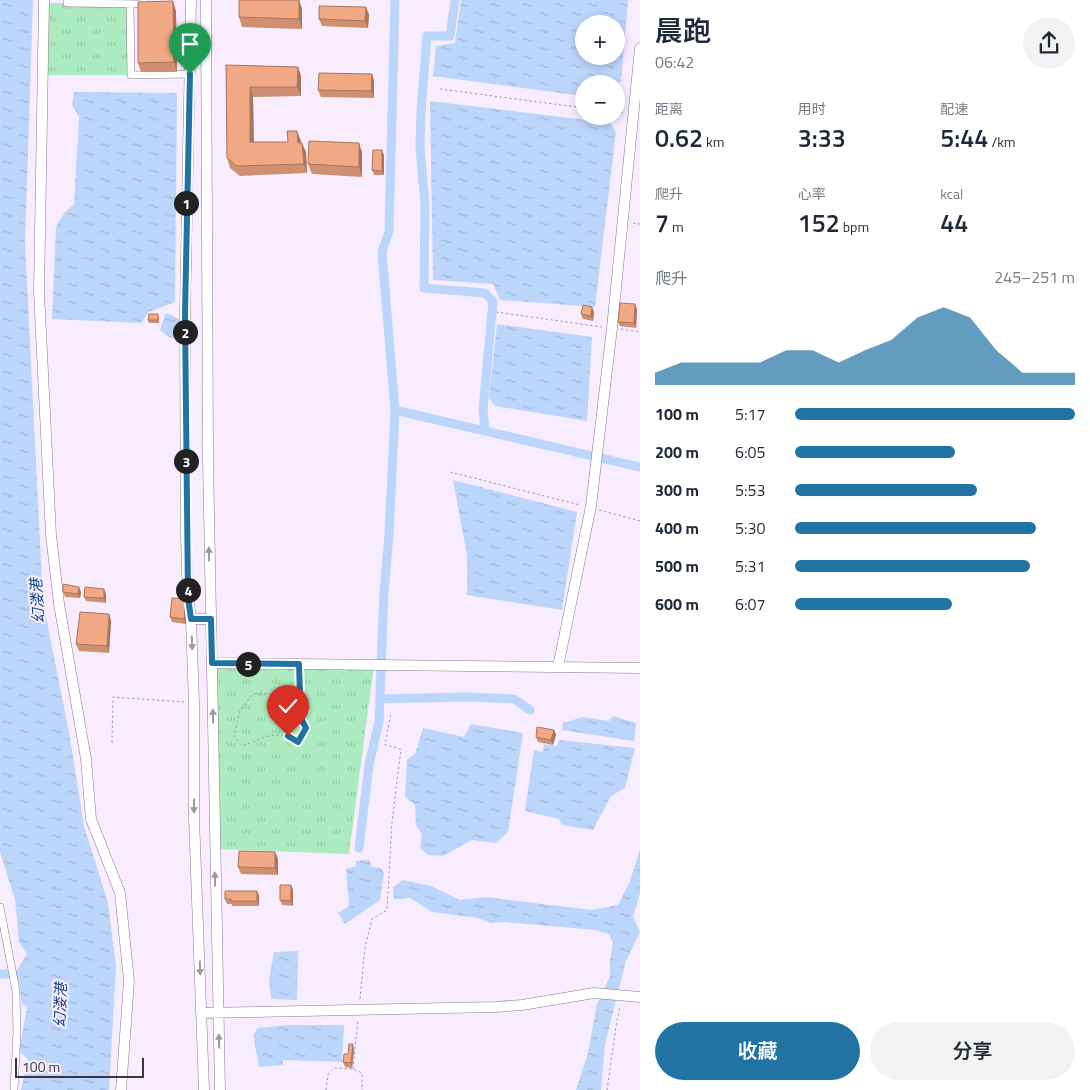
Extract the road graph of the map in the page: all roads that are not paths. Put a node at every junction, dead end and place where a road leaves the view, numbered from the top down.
1 (44, 0) edge
2 (67, 0) edge
3 (144, 0) edge
4 (191, 0) edge
5 (206, 0) edge
6 (92, 2) edge
7 (115, 2) edge
8 (130, 4) junction
9 (640, 48) edge
10 (190, 74) junction
11 (191, 619) junction
12 (211, 619) junction
13 (212, 663) junction
14 (558, 667) junction
15 (640, 668) edge
16 (0, 908) edge
17 (640, 997) edge
18 (218, 1012) junction
19 (201, 1013) junction
20 (14, 1090) edge
21 (121, 1090) edge
22 (204, 1090) edge
23 (220, 1090) edge

1 - 21 main road
2 - 6 street
3 - 8 street
4 - 10 main road
12 -> 5 main road
6 - 7 street
7 - 8 street
8 - 10 street
9 - 14 main road
10 - 11 main road
11 - 12 main road
11 -> 19 main road
12 - 13 main road
13 - 14 main road
18 -> 13 main road
14 - 15 main road
16 - 20 street
17 - 18 main road
18 - 19 main road
23 -> 18 main road
19 - 22 main road

